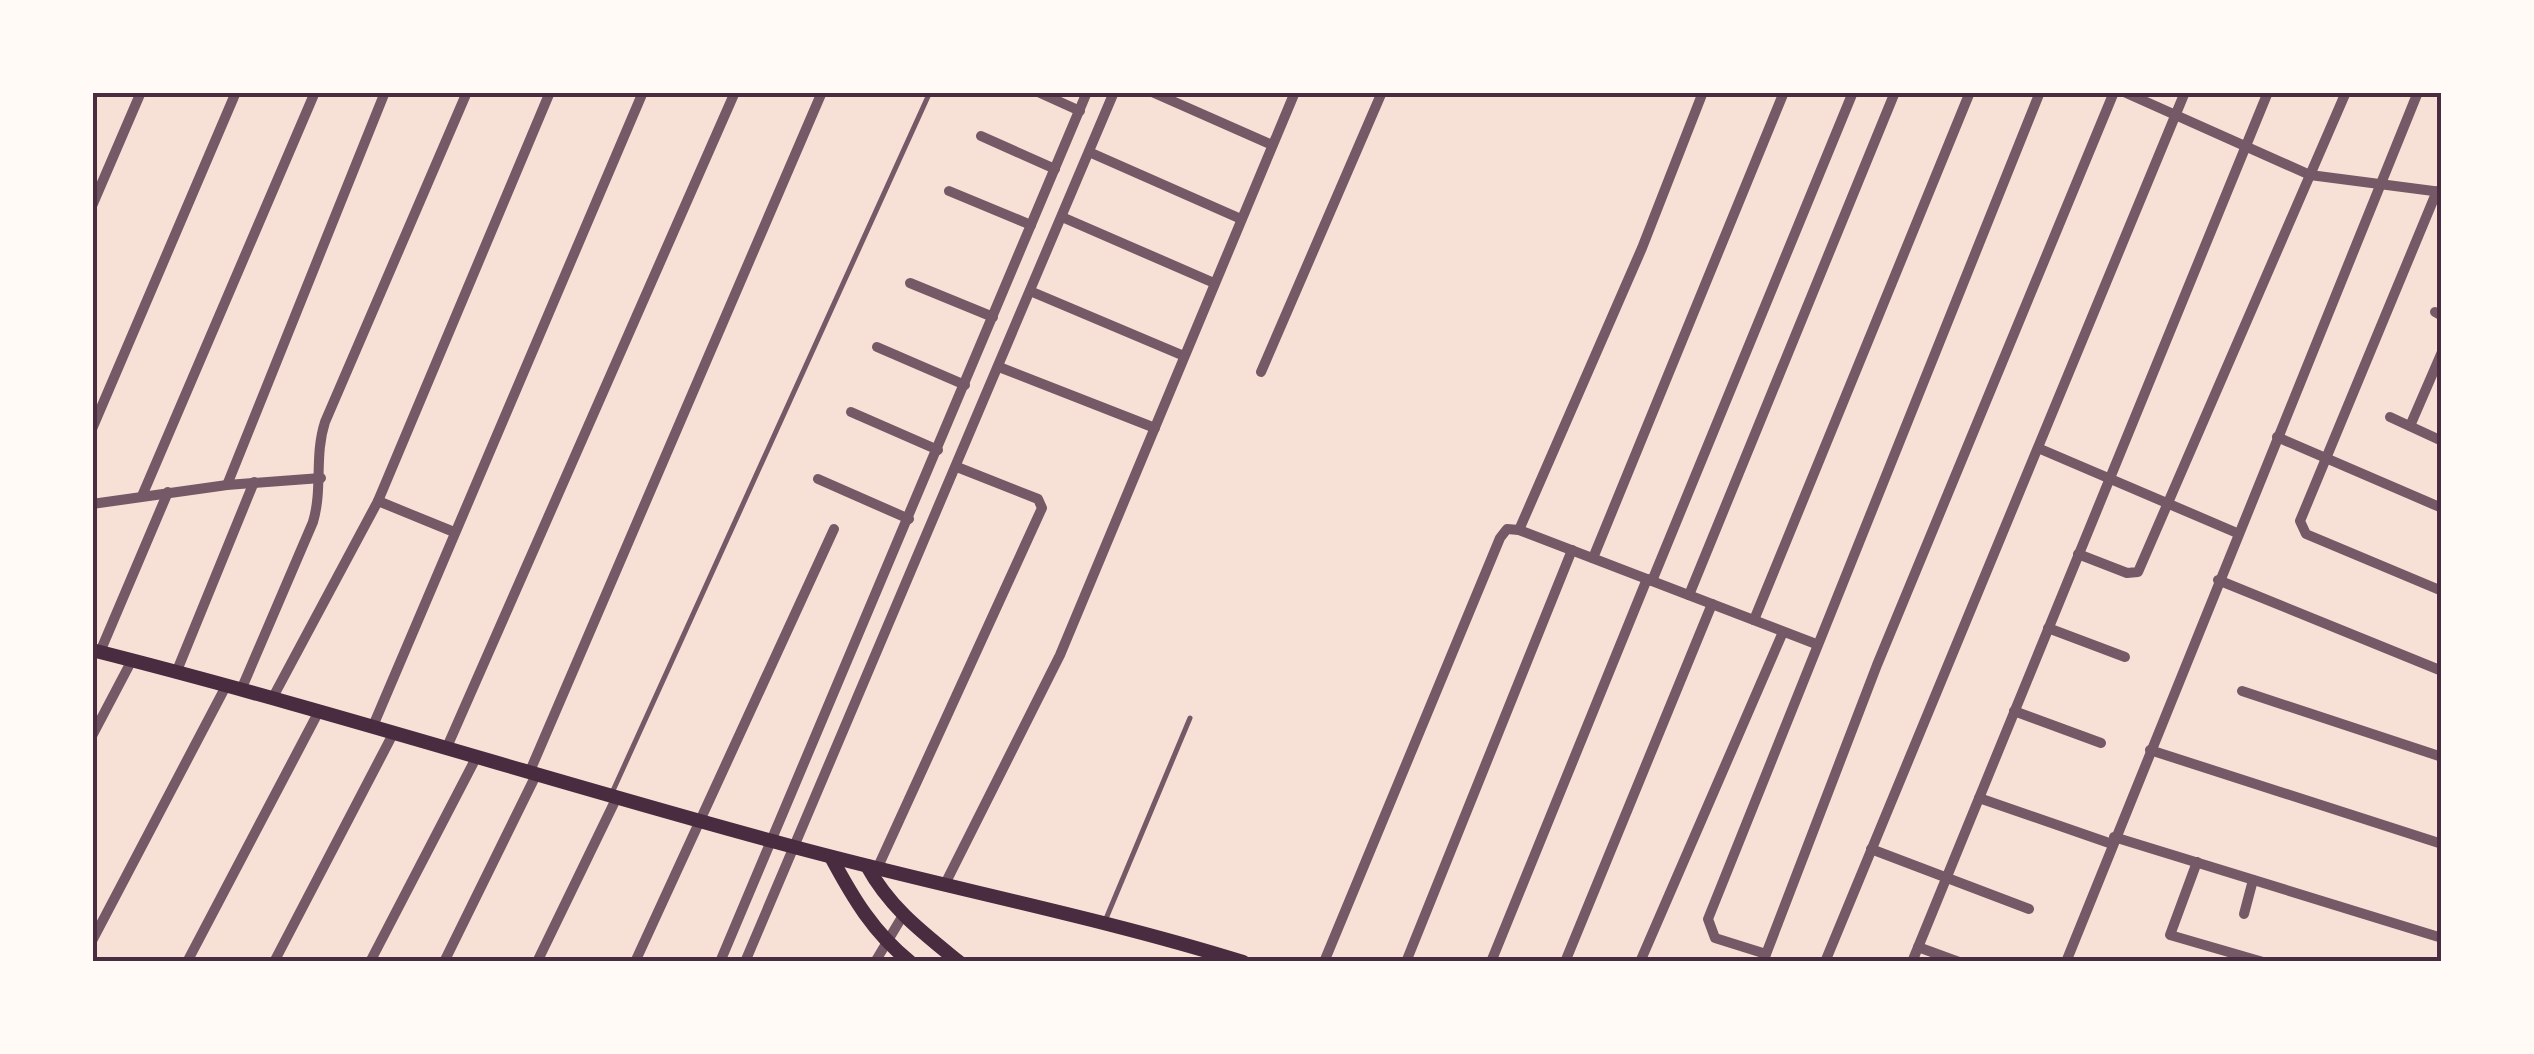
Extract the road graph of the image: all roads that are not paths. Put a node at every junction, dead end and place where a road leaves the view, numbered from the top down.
1 (141, 92) edge
2 (236, 92) edge
3 (315, 92) edge
4 (385, 92) edge
5 (467, 92) edge
6 (550, 92) edge
7 (643, 92) edge
8 (735, 92) edge
9 (822, 92) edge
10 (930, 92) edge
11 (1038, 92) edge
12 (1087, 92) edge
13 (1114, 92) edge
14 (1152, 92) edge
15 (1296, 92) edge
16 (1382, 92) edge
17 (1703, 92) edge
18 (1784, 92) edge
19 (1853, 92) edge
20 (1896, 92) edge
21 (1970, 92) edge
22 (2040, 92) edge
23 (2114, 92) edge
24 (2124, 92) edge
25 (2185, 92) edge
26 (2268, 92) edge
27 (2346, 92) edge
28 (2418, 92) edge
29 (1080, 110) junction
30 (2176, 113) junction
31 (981, 136) dead end
32 (2248, 144) junction
33 (1272, 145) junction
34 (1089, 152) junction
35 (1055, 169) junction
36 (2310, 175) junction
37 (2381, 185) junction
38 (949, 191) dead end
39 (2440, 192) edge
40 (92, 206) edge
41 (1062, 217) junction
42 (1241, 219) junction
43 (1032, 225) junction
44 (910, 283) dead end
45 (1214, 283) junction
46 (1030, 292) junction
47 (993, 317) junction
48 (877, 347) dead end
49 (2442, 352) edge
50 (1184, 356) junction
51 (999, 366) junction
52 (1261, 372) dead end
53 (965, 385) junction
54 (851, 412) dead end
55 (2390, 417) dead end
56 (2410, 426) junction
57 (1156, 428) junction
58 (92, 429) edge
59 (2276, 438) junction
60 (2442, 441) edge
61 (2038, 448) junction
62 (938, 450) junction
63 (2326, 458) junction
64 (956, 467) junction
65 (322, 478) junction
66 (2109, 478) junction
67 (818, 479) dead end
68 (254, 482) junction
69 (227, 485) junction
70 (168, 492) junction
71 (142, 496) junction
72 (378, 501) junction
73 (2166, 503) junction
74 (92, 504) edge
75 (2442, 508) edge
76 (908, 519) junction
77 (834, 529) dead end
78 (1518, 530) junction
79 (454, 532) junction
80 (2237, 533) junction
81 (1572, 550) junction
82 (2078, 554) junction
83 (1593, 558) junction
84 (1650, 580) junction
85 (2218, 580) junction
86 (2442, 591) edge
87 (1689, 595) junction
88 (1712, 604) junction
89 (1754, 620) junction
90 (2048, 628) junction
91 (1783, 632) junction
92 (1816, 644) junction
93 (96, 651) edge
94 (2124, 657) dead end
95 (132, 660) junction
96 (2442, 672) edge
97 (176, 673) junction
98 (234, 688) junction
99 (2242, 691) dead end
100 (272, 699) junction
101 (319, 711) junction
102 (2014, 711) junction
103 (1190, 718) dead end
104 (372, 726) junction
105 (394, 732) junction
106 (92, 736) edge
107 (2101, 742) dead end
108 (447, 747) junction
109 (2150, 750) junction
110 (477, 756) junction
111 (2442, 757) edge
112 (534, 772) junction
113 (614, 796) junction
114 (1979, 798) junction
115 (699, 821) junction
116 (2113, 841) junction
117 (774, 842) junction
118 (2442, 844) edge
119 (796, 848) junction
120 (1872, 849) junction
121 (831, 857) junction
122 (2196, 862) junction
123 (872, 867) junction
124 (1946, 877) junction
125 (2254, 880) junction
126 (944, 886) junction
127 (2029, 910) dead end
128 (2244, 914) dead end
129 (902, 917) junction
130 (1106, 921) junction
131 (2442, 938) edge
132 (92, 941) edge
133 (885, 941) junction
134 (1918, 946) junction
135 (1765, 958) edge
136 (187, 962) edge
137 (274, 962) edge
138 (370, 962) edge
139 (444, 962) edge
140 (537, 962) edge
141 (635, 962) edge
142 (720, 962) edge
143 (745, 962) edge
144 (876, 962) edge
145 (910, 962) edge
146 (959, 962) edge
147 (1244, 962) edge
148 (1324, 962) edge
149 (1406, 962) edge
150 (1491, 962) edge
151 (1565, 962) edge
152 (1640, 962) edge
153 (1825, 962) edge
154 (1912, 962) edge
155 (1959, 962) edge
156 (2066, 962) edge
157 (2262, 962) edge

1 - 40 street
2 - 58 street
3 - 71 street
4 - 69 street
5 - 65 street
6 - 72 street
7 - 79 street
8 - 108 street
9 - 112 street
10 - 113 lane
11 - 29 street
12 - 29 street
13 - 34 street
14 - 33 street
15 - 33 street
16 - 52 street
17 - 78 street
18 - 83 street
19 - 84 street
20 - 87 street
21 - 89 street
22 - 92 street
23 - 135 street
24 - 30 street
25 - 30 street
26 - 32 street
27 - 36 street
28 - 37 street
29 - 35 street
30 - 32 street
30 - 61 street
31 - 35 street
32 - 36 street
32 - 66 street
33 - 42 street
34 - 41 street
34 - 42 street
35 - 43 street
36 - 37 street
36 - 73 street
37 - 39 street
37 - 59 street
38 - 43 street
39 - 63 street
41 - 45 street
41 - 46 street
42 - 45 street
43 - 47 street
44 - 47 street
45 - 50 street
46 - 50 street
46 - 51 street
47 - 53 street
48 - 53 street
49 - 56 street
50 - 57 street
51 - 57 street
51 - 64 street
53 - 62 street
54 - 62 street
55 - 56 street
56 - 60 street
57 - 126 street
59 - 63 street
59 - 80 street
61 - 66 street
61 - 120 street
62 - 76 street
63 - 75 street
63 - 86 street
64 - 119 street
64 - 123 street
65 - 68 street
65 - 98 street
66 - 73 street
66 - 82 street
67 - 76 street
68 - 69 street
68 - 97 street
69 - 70 street
70 - 71 street
70 - 93 street
71 - 74 street
72 - 79 street
72 - 100 street
73 - 80 street
73 - 82 street
76 - 117 street
77 - 115 street
78 - 81 street
78 - 148 street
79 - 104 street
80 - 85 street
81 - 83 street
81 - 149 street
82 - 90 street
83 - 84 street
84 - 87 street
84 - 150 street
85 - 96 street
85 - 109 street
87 - 88 street
88 - 89 street
88 - 151 street
89 - 91 street
90 - 94 street
90 - 102 street
91 - 92 street
91 - 152 street
92 - 135 street
93 - 95 main road
95 - 97 main road
95 - 106 street
97 - 98 main road
98 - 100 main road
98 - 132 street
99 - 111 street
100 - 101 main road
101 - 104 main road
101 - 136 street
102 - 107 street
102 - 114 street
103 - 130 lane
104 - 105 main road
105 - 108 main road
105 - 137 street
108 - 110 main road
109 - 116 street
109 - 118 street
110 - 112 main road
110 - 138 street
112 - 113 main road
112 - 139 street
113 - 115 main road
113 - 140 street
114 - 116 street
114 - 124 street
115 - 117 main road
115 - 141 street
116 - 122 street
116 - 156 street
117 - 119 main road
117 - 142 street
119 - 121 main road
119 - 143 street
120 - 124 street
120 - 153 street
121 - 123 main road
121 - 133 main road
122 - 125 street
122 - 157 street
123 - 126 main road
123 - 129 main road
124 - 127 street
124 - 134 street
125 - 128 street
125 - 131 street
126 - 130 main road
129 - 133 street
129 - 146 main road
130 - 147 main road
133 - 144 street
133 - 145 main road
134 - 154 street
134 - 155 street

